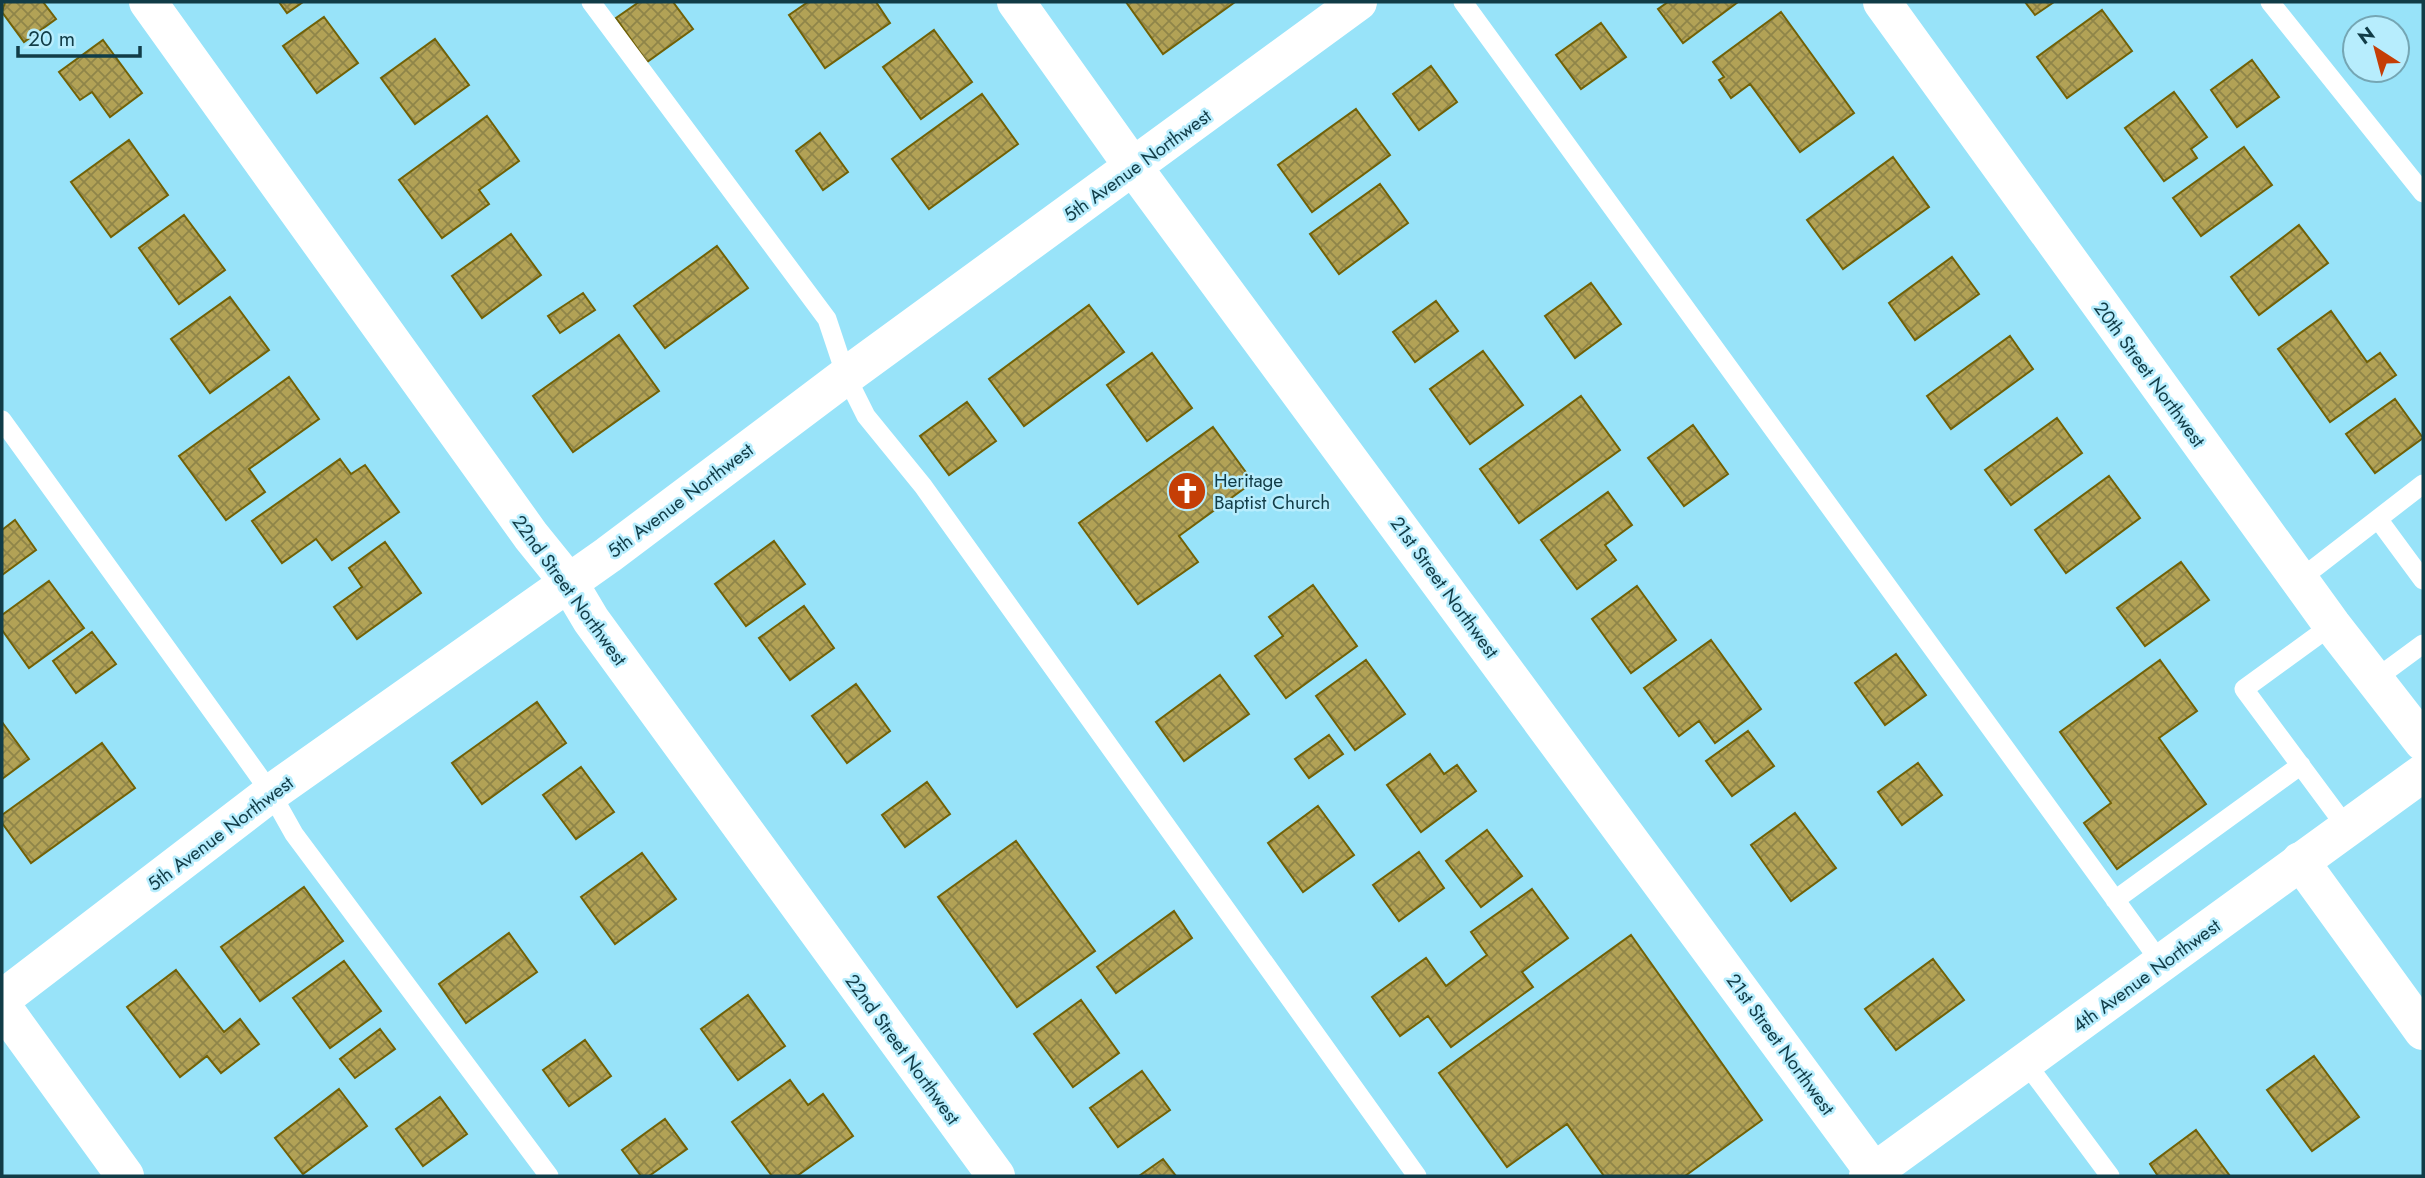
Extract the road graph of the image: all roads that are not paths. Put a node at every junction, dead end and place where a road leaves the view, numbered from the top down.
1 (148, 2) edge
2 (591, 2) edge
3 (1016, 2) edge
4 (1358, 2) edge
5 (1463, 2) edge
6 (1882, 2) edge
7 (2270, 2) edge
8 (1133, 168) junction
9 (2423, 193) edge
10 (846, 376) junction
11 (2, 420) edge
12 (2423, 484) edge
13 (2378, 519) junction
14 (2298, 580) junction
15 (2423, 580) edge
16 (569, 583) junction
17 (2332, 625) junction
18 (2423, 644) edge
19 (2374, 680) junction
20 (2423, 742) edge
21 (2301, 765) junction
22 (2423, 773) edge
23 (271, 793) junction
24 (2347, 828) junction
25 (2300, 861) junction
26 (2115, 900) junction
27 (2162, 964) junction
28 (2, 999) edge
29 (2, 1006) edge
30 (2423, 1031) edge
31 (2026, 1063) junction
32 (1871, 1174) edge
33 (125, 1176) edge
34 (549, 1176) edge
35 (996, 1176) edge
36 (1418, 1176) edge
37 (2110, 1176) edge

1 - 16 street, 22nd Street Northwest
2 - 10 lane
3 - 8 street, 21st Street Northwest
4 - 8 street, 5th Avenue Northwest
5 - 26 lane
6 - 14 street, 20th Street Northwest
7 - 9 lane
8 - 10 street, 5th Avenue Northwest
8 - 32 street, 21st Street Northwest
10 - 16 street, 5th Avenue Northwest
10 - 36 lane
11 - 23 lane
12 - 13 lane
13 - 14 lane
13 - 15 lane
14 - 17 street, 20th Street Northwest
16 - 23 street, 5th Avenue Northwest
16 - 35 street, 22nd Street Northwest
17 - 19 street, 20th Street Northwest
17 - 21 lane
18 - 19 lane
19 - 20 street, 20th Street Northwest
21 - 24 lane
21 - 26 lane
22 - 24 street, 4th Avenue Northwest
23 - 28 street, 5th Avenue Northwest
23 - 34 lane
24 - 25 street, 4th Avenue Northwest
25 - 27 street, 4th Avenue Northwest
25 - 30 street
26 - 27 lane
27 - 31 street, 4th Avenue Northwest
29 - 33 street
31 - 32 street, 4th Avenue Northwest
31 - 37 lane

